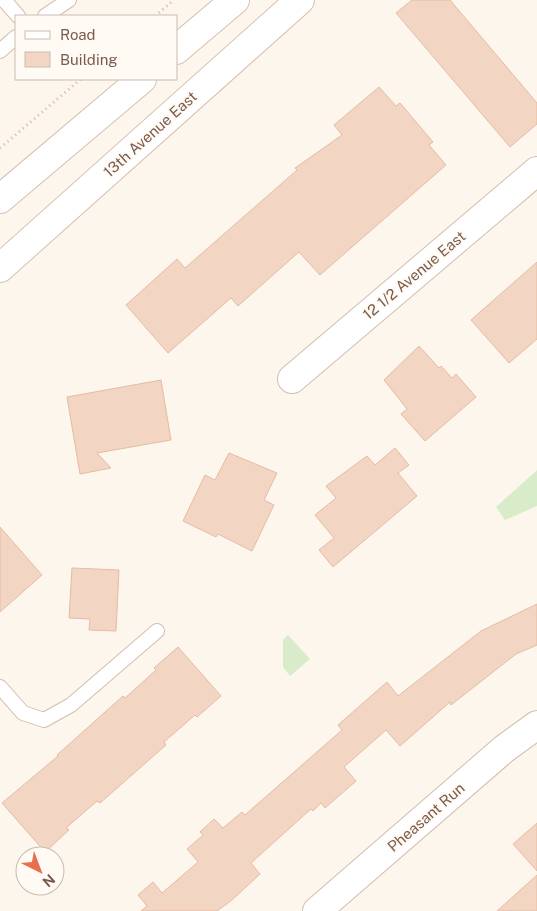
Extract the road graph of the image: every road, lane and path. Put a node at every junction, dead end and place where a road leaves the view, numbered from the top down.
1 (4, 0) edge
2 (69, 0) edge
3 (174, 0) edge
4 (235, 0) edge
5 (300, 0) edge
6 (17, 15) edge
7 (46, 15) edge
8 (156, 15) edge
9 (15, 38) edge
10 (178, 48) edge
11 (0, 51) edge
12 (80, 80) edge
13 (141, 80) edge
14 (0, 148) edge
15 (537, 171) edge
16 (0, 199) edge
17 (0, 268) edge
18 (292, 379) dead end
19 (157, 631) dead end
20 (0, 687) edge
21 (537, 725) edge
22 (317, 911) edge

1 - 6 lane
2 - 7 lane
3 - 8 path
4 - 10 main road
5 - 17 main road, 13th Avenue East
9 - 11 lane
12 - 14 path
13 - 16 main road
15 - 18 main road, 12 1/2 Avenue East
19 - 20 lane
21 - 22 main road, Pheasant Run

